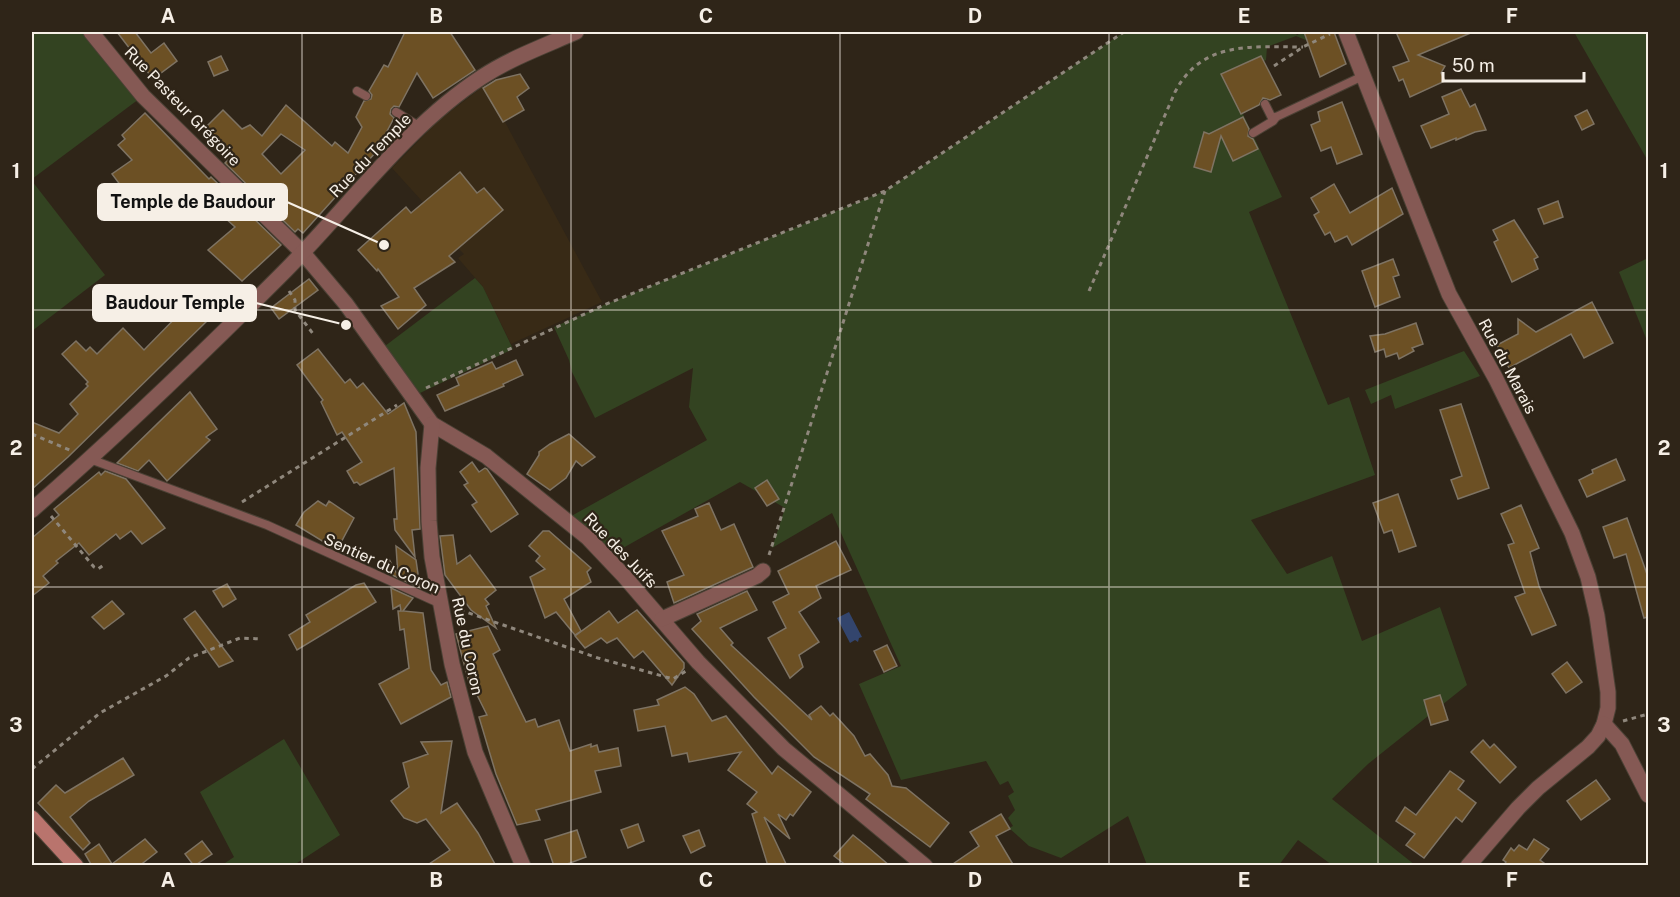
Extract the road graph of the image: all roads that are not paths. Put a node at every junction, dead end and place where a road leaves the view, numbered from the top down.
1 (92, 32) edge
2 (576, 32) edge
3 (1346, 32) edge
4 (1363, 76) junction
5 (357, 91) dead end
6 (366, 96) dead end
7 (1265, 104) dead end
8 (396, 112) dead end
9 (1276, 117) junction
10 (420, 128) junction
11 (1253, 133) dead end
12 (303, 253) junction
13 (432, 424) junction
14 (90, 459) junction
15 (36, 506) edge
16 (764, 571) road end
17 (441, 604) junction
18 (662, 620) junction
19 (1604, 724) junction
20 (1648, 795) edge
21 (32, 818) edge
22 (76, 866) edge
23 (523, 866) edge
24 (925, 866) edge
25 (1468, 866) edge

1 - 12 street, Rue Pasteur Grégoire
2 - 10 street, Rue du Temple
3 - 4 street, Rue du Marais
4 - 9 lane
4 - 19 street, Rue du Marais
5 - 6 lane
7 - 9 lane
8 - 10 lane
9 - 11 lane
10 - 12 street, Rue du Temple
12 - 13 street, Rue des Juifs
12 - 14 street, Rue du Temple
13 - 17 street, Rue du Coron
13 - 18 street, Rue des Juifs
14 - 15 street, Rue du Temple
14 - 17 lane, Sentier du Coron
16 - 18 street
17 - 23 street, Rue du Coron
18 - 24 street, Rue des Juifs
19 - 20 street
19 - 25 street, Rue du Marais
21 - 22 main road

